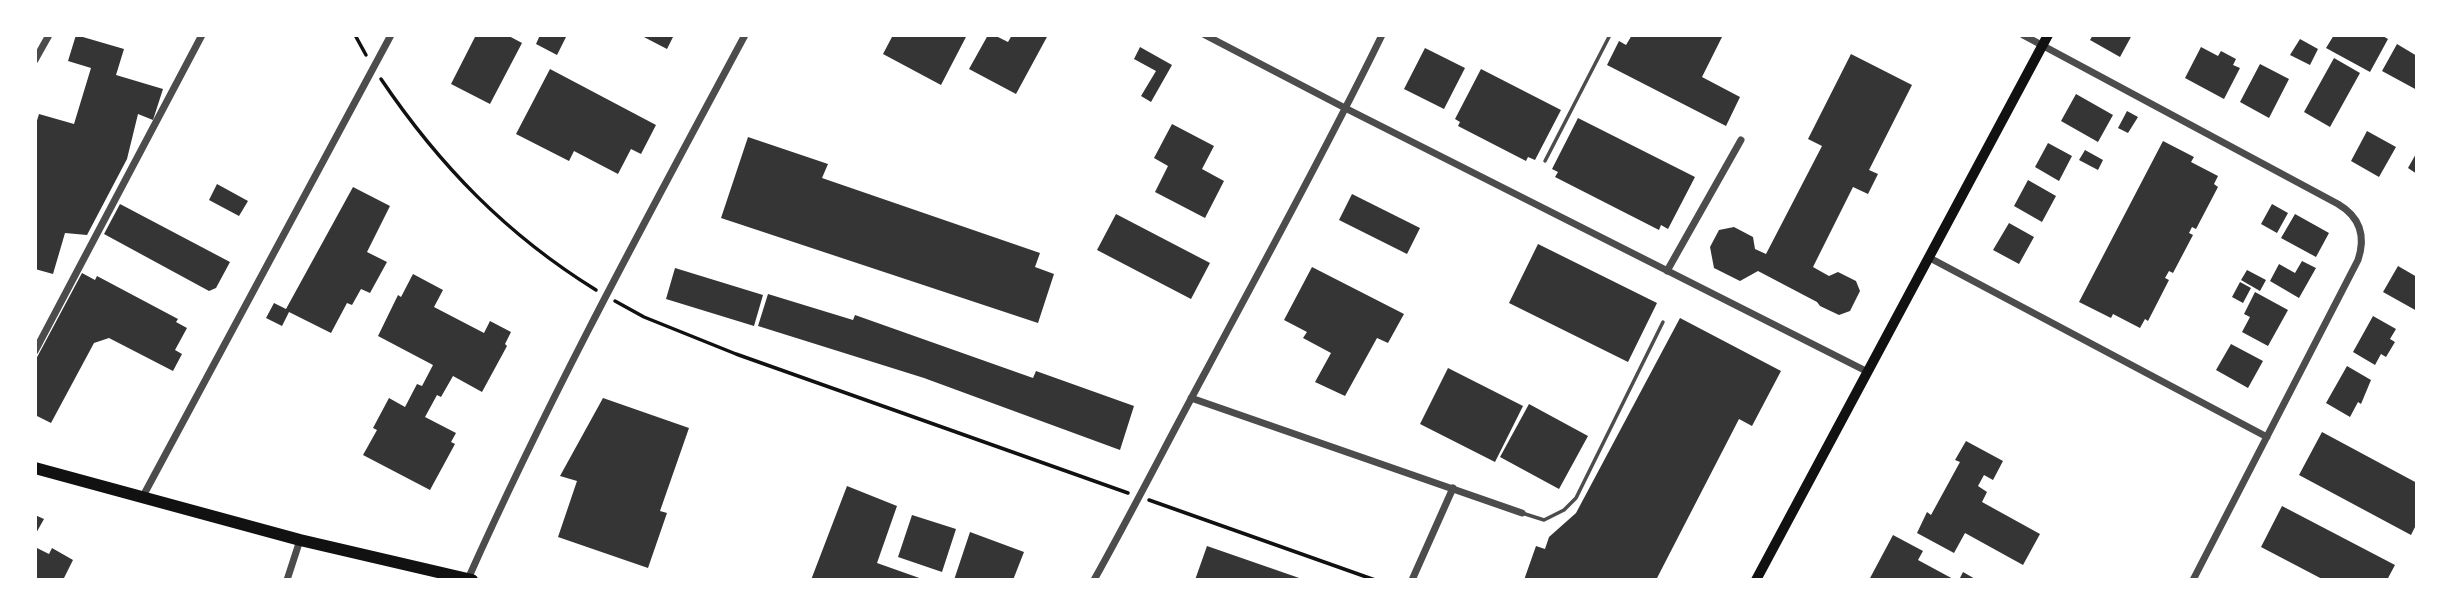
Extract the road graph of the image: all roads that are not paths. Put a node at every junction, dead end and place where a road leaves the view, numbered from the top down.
1 (49, 35) edge
2 (202, 35) edge
3 (391, 35) edge
4 (745, 35) edge
5 (1205, 35) edge
6 (1382, 35) edge
7 (1610, 35) edge
8 (2023, 35) edge
9 (2045, 40) edge
10 (35, 60) edge
11 (1347, 109) junction
12 (1741, 140) dead end
13 (1545, 161) dead end
14 (1928, 257) junction
15 (1667, 271) junction
16 (1663, 322) dead end
17 (35, 351) edge
18 (1868, 372) junction
19 (1191, 398) junction
20 (2267, 437) junction
21 (35, 468) edge
22 (1453, 488) junction
23 (142, 498) junction
24 (1522, 513) joint
25 (300, 540) junction
26 (287, 580) edge
27 (469, 580) edge
28 (1094, 580) edge
29 (1412, 580) edge
30 (1756, 580) edge
31 (2193, 580) edge

1 - 10 street
2 - 17 street
3 - 23 street
4 - 27 street
5 - 11 street
6 - 11 street
7 - 13 lane
8 - 9 street
9 - 14 main road
9 - 20 street
11 - 15 street
11 - 19 street
12 - 15 street
14 - 18 main road
14 - 20 street
15 - 18 street
16 - 24 lane
18 - 30 main road
19 - 22 street
19 - 28 street
20 - 31 street
21 - 23 highway
22 - 24 street
22 - 29 street
23 - 25 highway
25 - 26 street
25 - 27 highway

